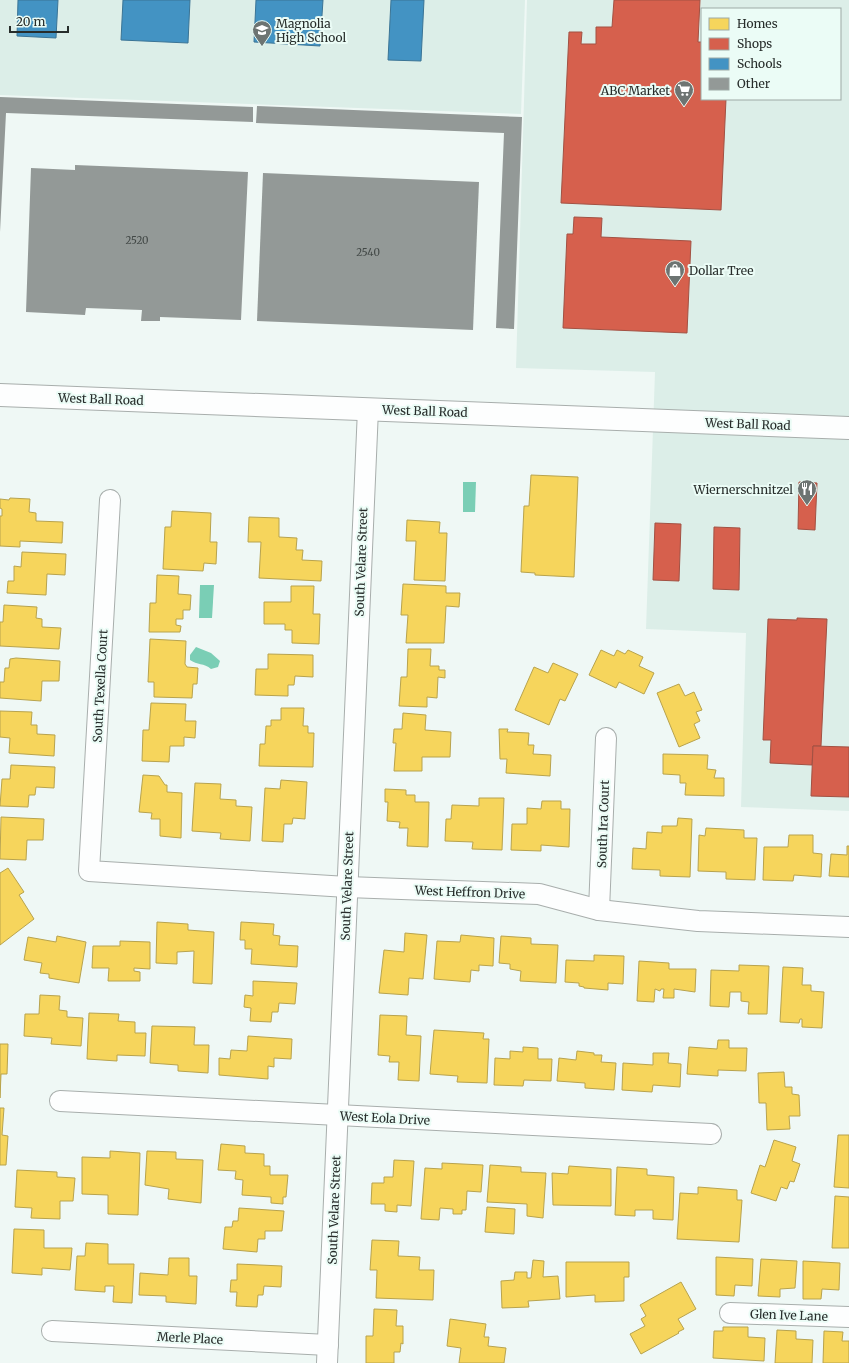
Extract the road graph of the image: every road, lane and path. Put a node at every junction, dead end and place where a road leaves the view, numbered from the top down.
1 (0, 395) edge
2 (368, 409) junction
3 (849, 428) edge
4 (110, 500) dead end
5 (606, 738) dead end
6 (89, 871) joint
7 (347, 887) junction
8 (599, 910) junction
9 (849, 927) edge
10 (60, 1101) dead end
11 (338, 1115) junction
12 (711, 1134) dead end
13 (730, 1312) dead end
14 (849, 1317) edge
15 (52, 1331) dead end
16 (327, 1354) edge

1 - 2 main road, West Ball Road
2 - 3 main road, West Ball Road
2 - 7 street, South Velare Street
4 - 6 street, South Texella Court
5 - 8 street, South Ira Court
6 - 7 street, West Heffron Drive
7 - 8 street, West Heffron Drive
7 - 11 street, South Velare Street
8 - 9 street, West Heffron Drive
10 - 11 street, West Eola Drive
11 - 12 street, West Eola Drive
11 - 16 street, South Velare Street
13 - 14 street, Glen Ive Lane
15 - 16 street, Merle Place

